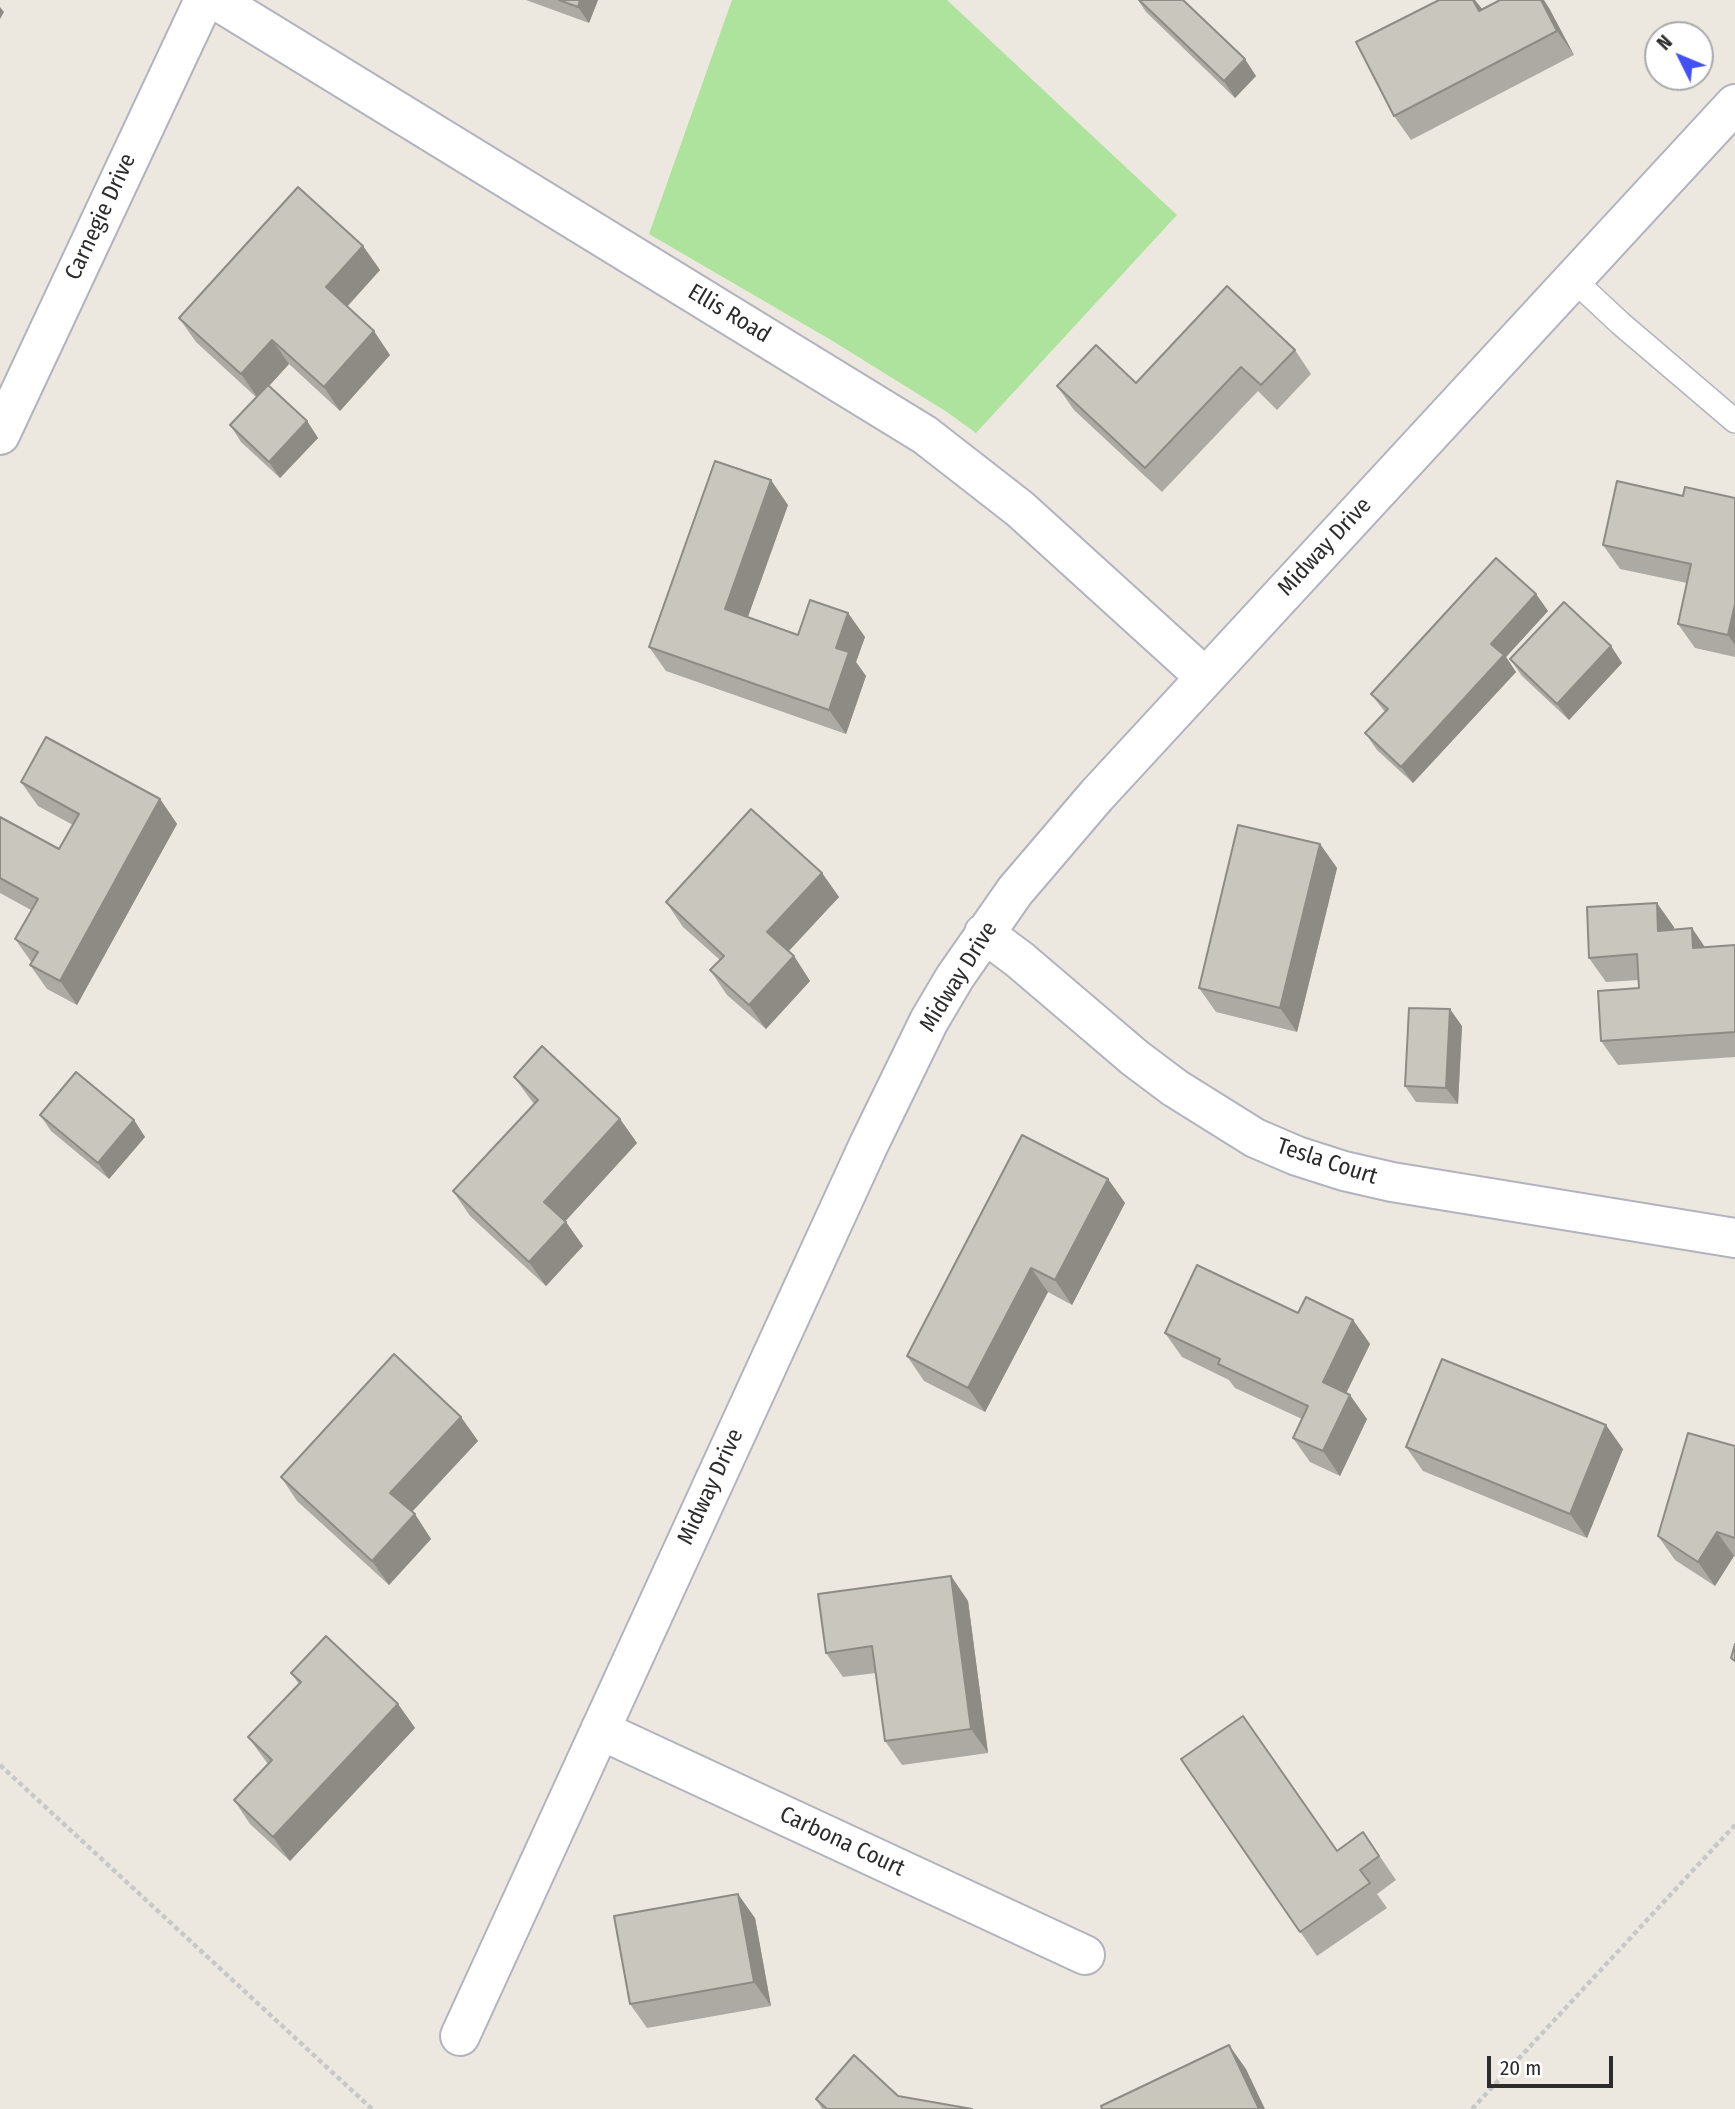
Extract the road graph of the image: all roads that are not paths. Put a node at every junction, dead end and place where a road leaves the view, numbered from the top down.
1 (204, 0) edge
2 (216, 0) edge
3 (1735, 104) edge
4 (1573, 279) junction
5 (1735, 421) edge
6 (0, 435) edge
7 (1205, 677) junction
8 (984, 933) junction
9 (1735, 1238) edge
10 (600, 1730) junction
11 (1085, 1955) dead end
12 (460, 2036) dead end

1 - 6 street, Carnegie Drive
2 - 7 street, Ellis Road
3 - 4 street, Midway Drive
4 - 5 lane
4 - 7 street, Midway Drive
7 - 8 street, Midway Drive
8 - 9 street, Tesla Court
8 - 10 street, Midway Drive
10 - 11 street, Carbona Court
10 - 12 street, Midway Drive

